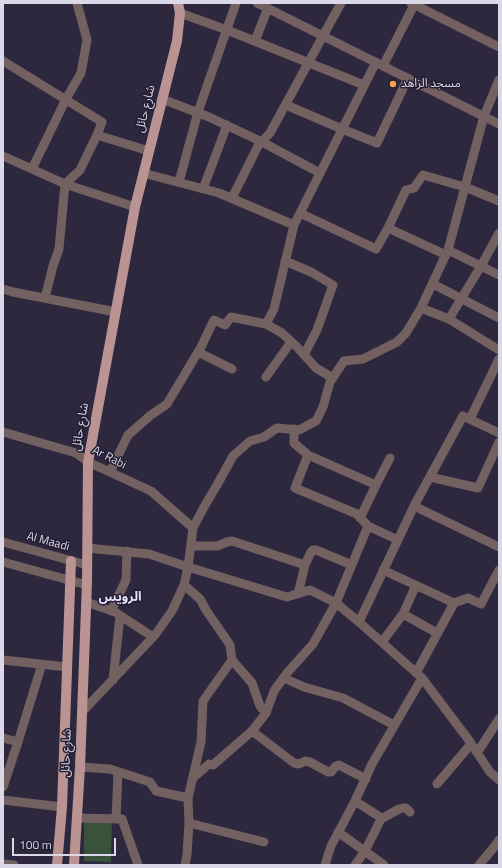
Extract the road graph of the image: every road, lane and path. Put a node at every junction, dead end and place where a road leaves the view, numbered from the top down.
1 (77, 3) edge
2 (236, 3) edge
3 (257, 3) edge
4 (341, 3) edge
5 (412, 4) edge
6 (179, 8) edge
7 (268, 8) junction
8 (227, 30) junction
9 (324, 36) junction
10 (255, 41) junction
11 (499, 47) edge
12 (3, 61) edge
13 (309, 63) junction
14 (379, 64) junction
15 (408, 78) junction
16 (499, 80) edge
17 (364, 85) junction
18 (66, 99) junction
19 (162, 99) junction
20 (286, 105) junction
21 (198, 112) junction
22 (484, 116) junction
23 (499, 124) edge
24 (227, 125) junction
25 (342, 130) junction
26 (97, 135) junction
27 (262, 142) junction
28 (149, 151) junction
29 (3, 156) edge
30 (32, 169) junction
31 (143, 173) junction
32 (320, 173) junction
33 (179, 182) junction
34 (65, 184) junction
35 (465, 187) junction
36 (202, 189) junction
37 (232, 198) junction
38 (499, 201) edge
39 (135, 207) junction
40 (300, 213) junction
41 (294, 225) junction
42 (388, 228) junction
43 (498, 236) edge
44 (447, 252) junction
45 (285, 261) junction
46 (481, 266) junction
47 (499, 275) edge
48 (433, 284) junction
49 (3, 289) edge
50 (45, 298) junction
51 (462, 299) junction
52 (421, 308) junction
53 (116, 312) junction
54 (499, 318) edge
55 (450, 319) junction
56 (266, 324) junction
57 (291, 342) junction
58 (499, 350) edge
59 (198, 352) junction
60 (304, 355) junction
61 (499, 359) edge
62 (232, 369) dead end
63 (266, 377) dead end
64 (333, 378) junction
65 (470, 419) junction
66 (294, 430) junction
67 (3, 432) edge
68 (499, 433) edge
69 (499, 442) edge
70 (308, 455) junction
71 (390, 458) dead end
72 (88, 462) junction
73 (110, 472) junction
74 (430, 477) junction
75 (376, 485) junction
76 (414, 506) junction
77 (360, 518) junction
78 (368, 526) junction
79 (193, 528) junction
80 (398, 540) junction
81 (3, 542) edge
82 (191, 546) junction
83 (499, 547) edge
84 (87, 548) junction
85 (127, 552) junction
86 (71, 561) junction
87 (3, 562) edge
88 (87, 565) junction
89 (306, 565) junction
90 (352, 566) junction
91 (188, 567) junction
92 (383, 570) junction
93 (499, 570) edge
94 (70, 581) junction
95 (87, 585) junction
96 (184, 585) junction
97 (416, 585) junction
98 (298, 594) junction
99 (86, 602) junction
100 (336, 603) junction
101 (454, 603) junction
102 (111, 611) junction
103 (403, 614) junction
104 (120, 616) junction
105 (359, 622) junction
106 (437, 633) junction
107 (153, 637) junction
108 (382, 642) junction
109 (3, 660) edge
110 (232, 660) junction
111 (42, 664) junction
112 (67, 667) junction
113 (419, 675) junction
114 (284, 678) junction
115 (113, 680) junction
116 (82, 712) junction
117 (266, 713) junction
118 (499, 719) edge
119 (394, 725) junction
120 (252, 731) junction
121 (3, 738) edge
122 (18, 742) junction
123 (471, 744) junction
124 (477, 752) junction
125 (80, 766) junction
126 (118, 772) junction
127 (366, 779) junction
128 (192, 780) junction
129 (499, 780) edge
130 (437, 784) dead end
131 (3, 787) edge
132 (188, 798) junction
133 (3, 800) edge
134 (355, 801) junction
135 (62, 806) junction
136 (410, 812) dead end
137 (77, 818) junction
138 (116, 819) junction
139 (381, 819) junction
140 (189, 823) junction
141 (338, 832) junction
142 (499, 840) edge
143 (264, 842) dead end
144 (365, 851) junction
145 (3, 864) edge
146 (14, 865) edge
147 (57, 865) edge
148 (74, 865) edge
149 (138, 865) edge
150 (185, 865) edge
151 (325, 865) edge
152 (355, 865) edge
153 (384, 865) edge
154 (478, 865) edge

1 - 18 street
2 - 8 street
3 - 7 street
4 - 9 street
5 - 11 street
5 - 14 street
6 - 8 street
6 - 19 main road, شارع حائل
7 - 9 street
7 - 10 street
8 - 10 street
8 - 21 street
9 - 13 street
9 - 14 street
10 - 13 street
12 - 18 street
13 - 17 street
13 - 20 street
14 - 15 street
14 - 17 street
15 - 22 street
15 - 25 street
16 - 22 street
17 - 25 street
18 - 26 street
18 - 30 street
19 - 21 street
19 - 28 main road, شارع حائل
20 - 25 street
20 - 27 street
21 - 24 street
21 - 33 street
22 - 23 street
22 - 35 street
24 - 27 street
24 - 36 street
25 - 32 street
26 - 28 street
26 - 34 street
27 - 32 street
27 - 37 street
28 - 31 main road, شارع حائل
29 - 30 street
30 - 34 street
31 - 33 street
31 - 39 main road, شارع حائل
32 - 40 street
33 - 36 street
34 - 39 street
34 - 50 street
35 - 38 street
35 - 42 street
35 - 44 street
36 - 37 street
37 - 41 street
39 - 53 main road, شارع حائل
40 - 41 street
40 - 42 street
41 - 45 street
42 - 44 street
43 - 46 street
44 - 46 street
44 - 48 street
45 - 56 street
45 - 60 street
46 - 47 street
46 - 51 street
48 - 51 street
48 - 52 street
49 - 50 street
50 - 53 street
51 - 54 street
51 - 55 street
52 - 55 street
52 - 64 street
53 - 72 main road, شارع حائل
55 - 58 street
56 - 57 street
56 - 59 street
57 - 60 street
57 - 63 street
59 - 62 street
59 - 73 street
60 - 64 street
61 - 65 street
64 - 66 street
65 - 68 street
65 - 74 street
66 - 70 street
66 - 79 street
67 - 72 street, Ar Rabi
69 - 74 street
70 - 75 street
70 - 77 street
71 - 75 street
72 - 73 street, Ar Rabi
72 - 84 main road, شارع حائل
73 - 79 street, Ar Rabi
74 - 76 street
75 - 77 street
76 - 80 street
76 - 83 street
77 - 78 street
78 - 80 street
78 - 90 street
79 - 82 street
80 - 92 street
81 - 86 street, Al Maadi
82 - 89 street
82 - 91 street
84 - 85 street
84 - 88 main road, شارع حائل
85 - 91 street
85 - 102 street
86 - 88 street, Al Maadi
86 - 94 main road, شارع حائل
87 - 94 street
88 - 95 main road, شارع حائل
89 - 90 street
89 - 98 street
90 - 100 street
91 - 96 street
91 - 98 street
92 - 97 street
92 - 105 street
93 - 101 street
94 - 95 street
94 - 112 main road, شارع حائل
95 - 99 main road, شارع حائل
96 - 107 street
96 - 110 street
97 - 101 street
97 - 103 street
98 - 100 street
99 - 102 street
99 - 116 main road, شارع حائل
100 - 105 street
100 - 114 street
101 - 106 street
102 - 104 street
103 - 106 street
103 - 108 street
104 - 107 street
104 - 115 street
105 - 108 street
106 - 113 street
107 - 115 street
108 - 113 street
109 - 111 street
110 - 117 street
110 - 128 street
111 - 112 street
111 - 122 street
112 - 135 main road, شارع حائل
113 - 119 street
113 - 123 street
114 - 117 street
114 - 119 street
115 - 116 street
116 - 125 main road, شارع حائل
117 - 120 street
118 - 124 street
119 - 127 street
120 - 127 street
120 - 128 street
121 - 122 street
122 - 131 street
123 - 124 street
123 - 130 street
124 - 129 street
125 - 126 street
125 - 137 main road, شارع حائل
126 - 132 street
126 - 138 street
127 - 134 street
128 - 132 street
132 - 140 street
133 - 135 street
134 - 139 street
134 - 141 street
135 - 147 main road, شارع حائل
136 - 139 street
137 - 138 street
137 - 148 main road, شارع حائل
138 - 149 street
139 - 144 street
140 - 143 street
140 - 150 street
141 - 144 street
141 - 151 street
142 - 154 street
144 - 152 street
144 - 153 street
145 - 146 street

